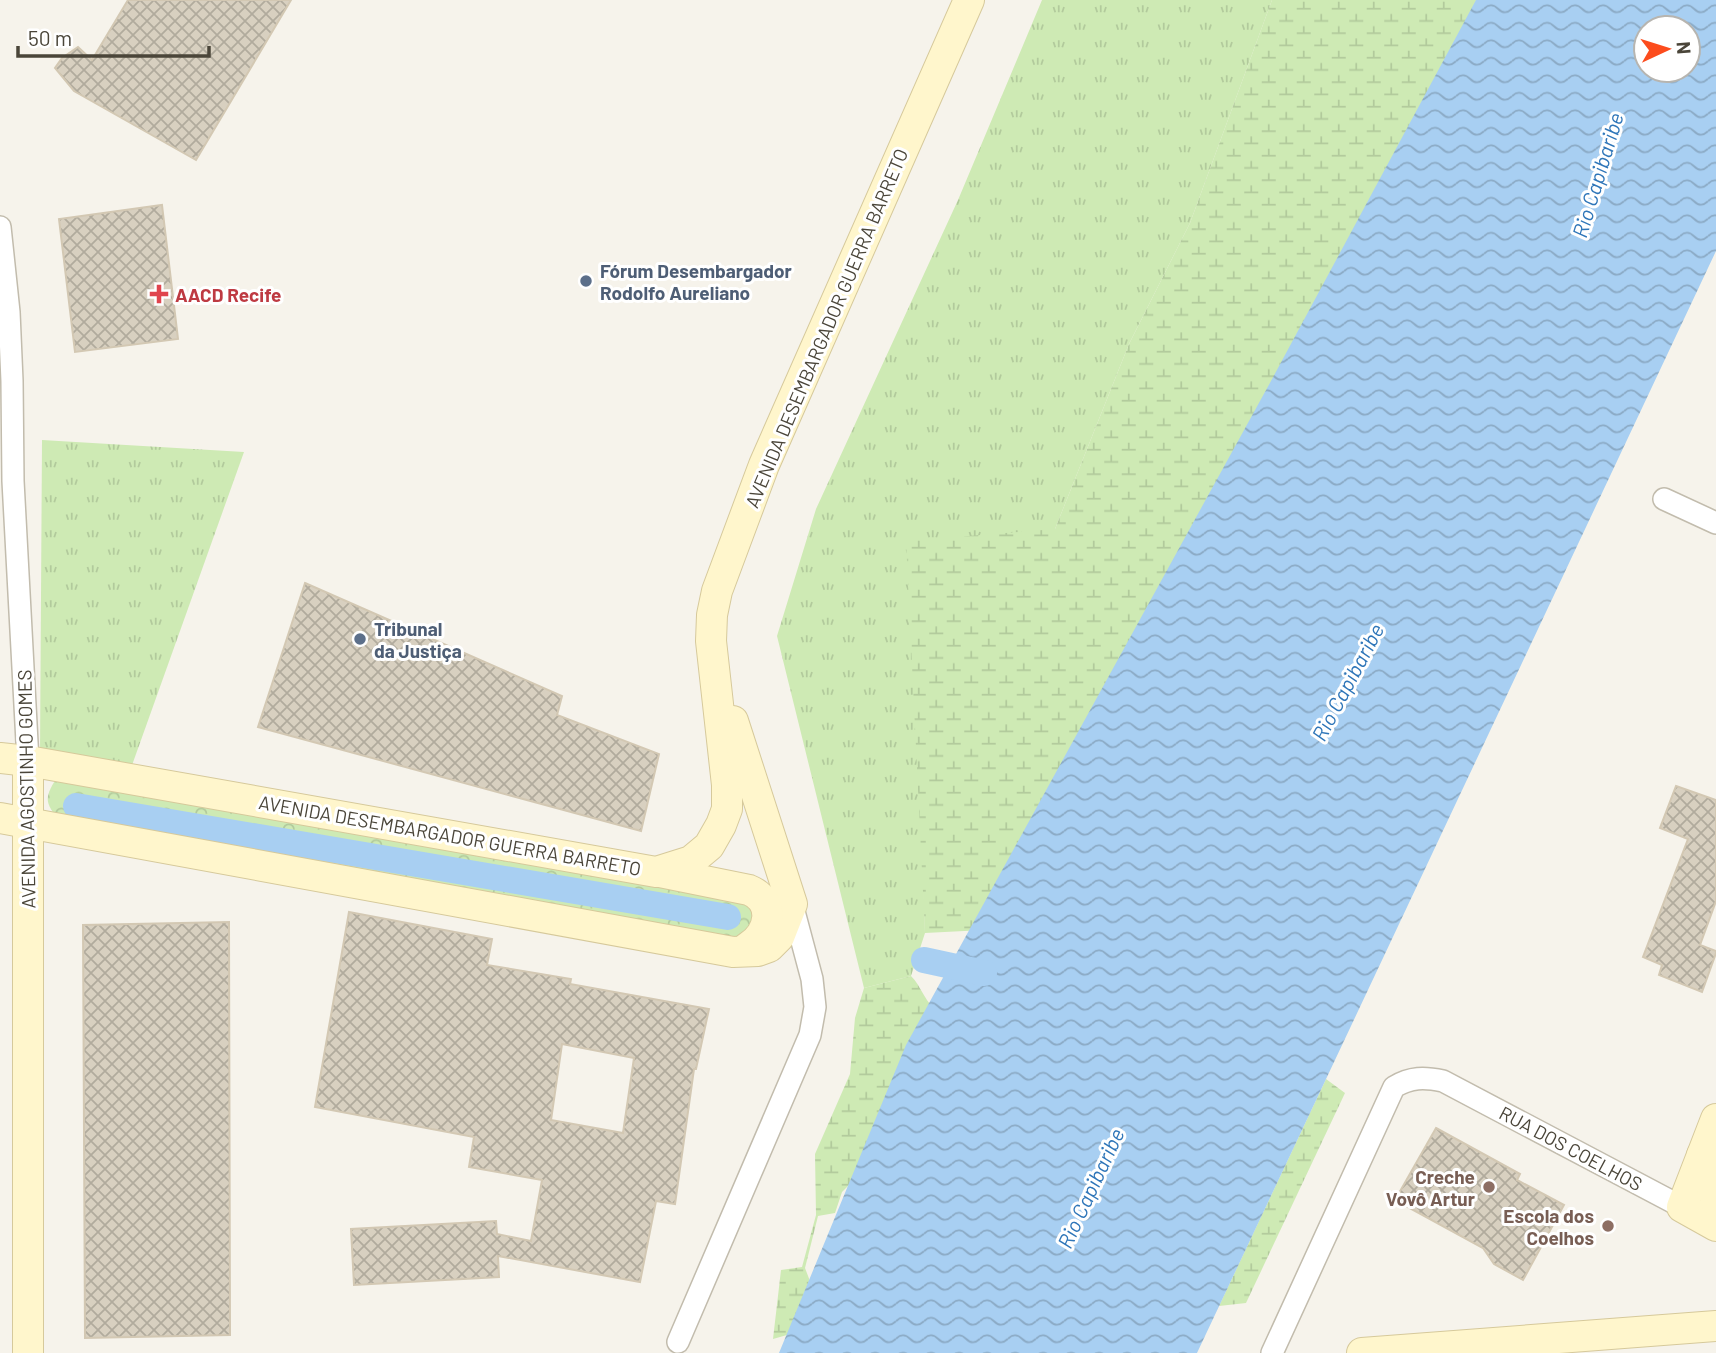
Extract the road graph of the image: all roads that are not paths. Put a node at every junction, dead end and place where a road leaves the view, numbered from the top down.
1 (969, 0) edge
2 (0, 227) edge
3 (1664, 499) dead end
4 (1716, 523) edge
5 (715, 664) junction
6 (14, 759) edge
7 (0, 818) edge
8 (29, 822) junction
9 (656, 872) junction
10 (792, 904) junction
11 (739, 952) junction
12 (1716, 1119) edge
13 (1702, 1155) junction
14 (1716, 1201) edge
15 (1682, 1207) junction
16 (1716, 1226) edge
17 (1716, 1326) edge
18 (678, 1342) dead end
19 (28, 1352) edge
20 (1272, 1353) edge
21 (1362, 1353) edge

1 - 5 street, AVENIDA DESEMBARGADOR GUERRA BARRETO
2 - 6 street, AVENIDA AGOSTINHO GOMES
3 - 4 street
5 - 9 street, AVENIDA DESEMBARGADOR GUERRA BARRETO
5 - 10 street, AVENIDA DESEMBARGADOR GUERRA BARRETO
6 - 8 street, AVENIDA AGOSTINHO GOMES
6 - 9 street, AVENIDA DESEMBARGADOR GUERRA BARRETO
7 - 8 street
8 - 11 street
8 - 19 street, AVENIDA AGOSTINHO GOMES
9 - 11 street
10 - 11 street
10 - 18 street, AVENIDA DESEMBARGADOR GUERRA BARRETO
12 - 13 street
13 - 14 street
13 - 15 street
15 - 16 street, RUA DOS COELHOS
15 - 20 street, RUA DOS COELHOS
17 - 21 street

